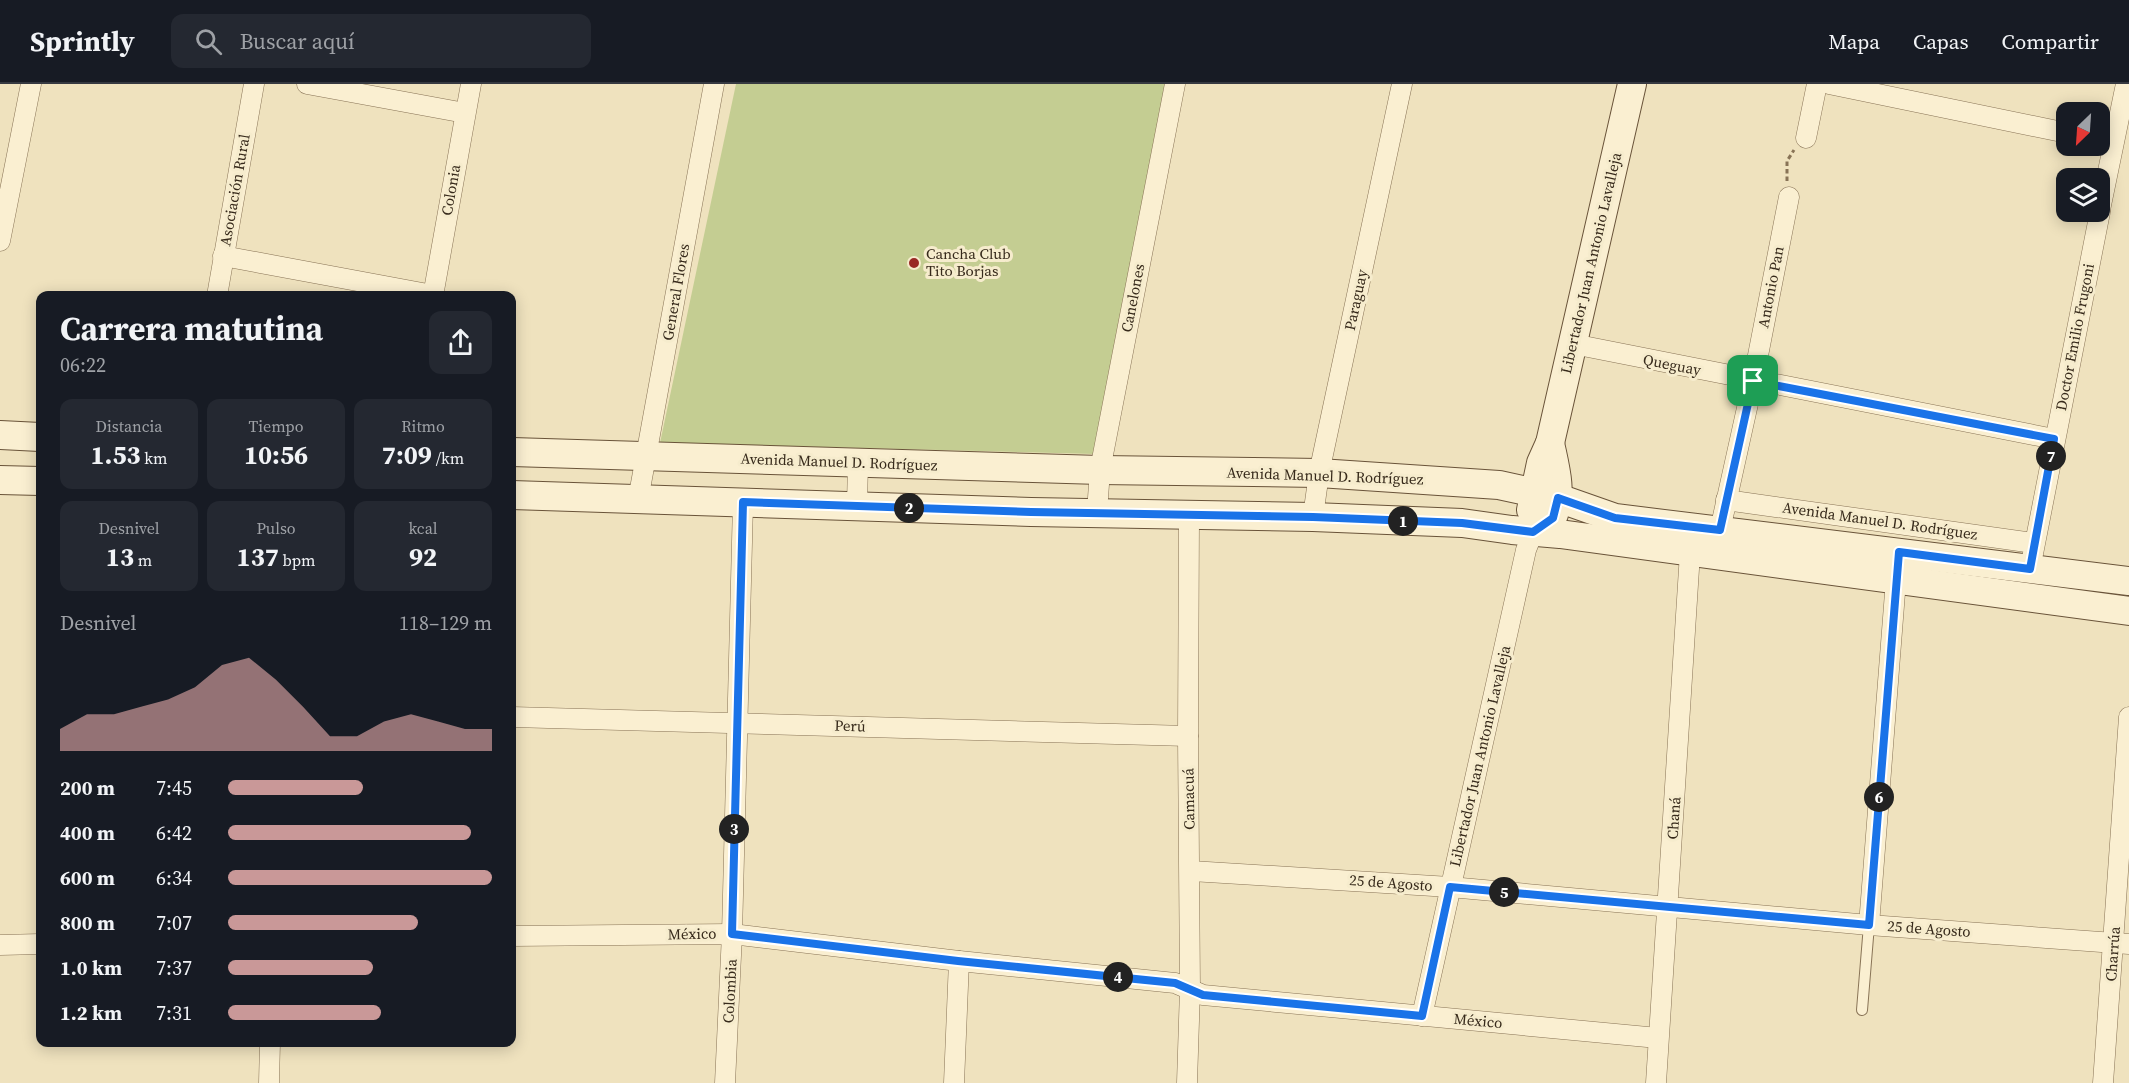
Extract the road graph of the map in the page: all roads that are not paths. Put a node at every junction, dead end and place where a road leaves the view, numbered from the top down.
1 (31, 84) edge
2 (254, 84) edge
3 (307, 84) edge
4 (471, 84) edge
5 (714, 84) edge
6 (1175, 84) edge
7 (1402, 84) edge
8 (1632, 84) edge
9 (1817, 84) edge
10 (1829, 84) edge
11 (2126, 84) edge
12 (465, 114) junction
13 (2056, 131) edge
14 (1806, 138) road end
15 (2114, 142) edge
16 (2109, 168) edge
17 (1789, 197) road end
18 (2098, 222) edge
19 (0, 242) edge
20 (224, 256) junction
21 (218, 291) edge
22 (412, 291) edge
23 (434, 291) edge
24 (1573, 344) junction
25 (1753, 381) junction
26 (0, 435) edge
27 (36, 437) edge
28 (2054, 439) junction
29 (516, 452) edge
30 (646, 456) junction
31 (858, 462) junction
32 (1100, 470) junction
33 (1319, 473) junction
34 (0, 480) edge
35 (36, 481) edge
36 (516, 495) edge
37 (1546, 495) junction
38 (638, 500) junction
39 (1726, 500) junction
40 (743, 502) junction
41 (857, 506) junction
42 (1097, 512) junction
43 (1189, 516) junction
44 (1313, 517) junction
45 (1720, 530) junction
46 (1533, 532) junction
47 (1899, 552) junction
48 (1690, 553) junction
49 (2032, 556) junction
50 (1895, 580) junction
51 (2129, 581) edge
52 (2129, 611) edge
53 (516, 717) edge
54 (2129, 717) edge
55 (736, 722) junction
56 (1188, 736) junction
57 (1191, 871) junction
58 (1450, 887) junction
59 (1668, 908) junction
60 (1869, 925) junction
61 (732, 934) junction
62 (516, 936) edge
63 (2121, 943) edge
64 (36, 944) edge
65 (0, 945) edge
66 (958, 961) junction
67 (1190, 989) junction
68 (1862, 1010) dead end
69 (1422, 1016) junction
70 (1658, 1038) junction
71 (270, 1047) edge
72 (269, 1083) edge
73 (725, 1083) edge
74 (954, 1083) edge
75 (1187, 1083) edge
76 (1656, 1083) edge
77 (2103, 1083) edge

1 - 19 street
2 - 20 street, Asociación Rural
3 - 12 street
4 - 12 street, Colonia
5 - 30 street, General Flores
6 - 32 street, Canelones
7 - 33 street, Paraguay
8 - 24 street, Libertador Juan Antonio Lavalleja
9 - 14 street
10 - 13 street
11 - 15 street, Doctor Emilio Frugoni
12 - 23 street, Colonia
15 - 16 street, Doctor Emilio Frugoni
17 - 25 street, Antonio Pan
18 - 28 street, Doctor Emilio Frugoni
20 - 21 street, Asociación Rural
20 - 22 street
24 - 25 street, Queguay
24 - 37 street, Libertador Juan Antonio Lavalleja
25 - 28 street, Queguay
25 - 39 street, Antonio Pan
26 - 27 street
28 - 49 street, Doctor Emilio Frugoni
29 - 30 street, Avenida Manuel D. Rodríguez
30 - 31 street, Avenida Manuel D. Rodríguez
30 - 38 street, General Flores
31 - 32 street, Avenida Manuel D. Rodríguez
31 - 41 street
32 - 33 street, Avenida Manuel D. Rodríguez
32 - 42 street, Canelones
33 - 37 street, Avenida Manuel D. Rodríguez
33 - 44 street, Paraguay
34 - 35 street
36 - 38 street
37 - 45 street, Avenida Manuel D. Rodríguez
37 - 46 street, Libertador Juan Antonio Lavalleja
38 - 40 street
39 - 45 street, Antonio Pan
39 - 49 street, Avenida Manuel D. Rodríguez
40 - 41 street
40 - 55 street, Colombia
41 - 42 street
42 - 43 street
43 - 44 street
43 - 56 street, Camacuá
44 - 46 street
45 - 47 street, Avenida Manuel D. Rodríguez
46 - 48 street
46 - 58 street, Libertador Juan Antonio Lavalleja
47 - 49 street, Avenida Manuel D. Rodríguez
47 - 50 street
48 - 50 street
48 - 59 street, Chaná
49 - 51 street, Avenida Manuel D. Rodríguez
50 - 52 street
50 - 60 street
53 - 55 street, Perú
54 - 63 street, Charrúa
55 - 56 street, Perú
55 - 61 street, Colombia
56 - 57 street, Camacuá
57 - 58 street, 25 de Agosto
57 - 67 street, Camacuá
58 - 59 street, 25 de Agosto
58 - 69 street, Libertador Juan Antonio Lavalleja
59 - 60 street, 25 de Agosto
59 - 70 street, Chaná
60 - 63 street, 25 de Agosto
60 - 68 lane
61 - 62 street, México
61 - 66 street, México
61 - 73 street, Colombia
63 - 77 street, Charrúa
64 - 65 street
66 - 67 street, México
66 - 74 street
67 - 69 street, México
67 - 75 street, Camacuá
69 - 70 street, México
70 - 76 street, Chaná
71 - 72 street

